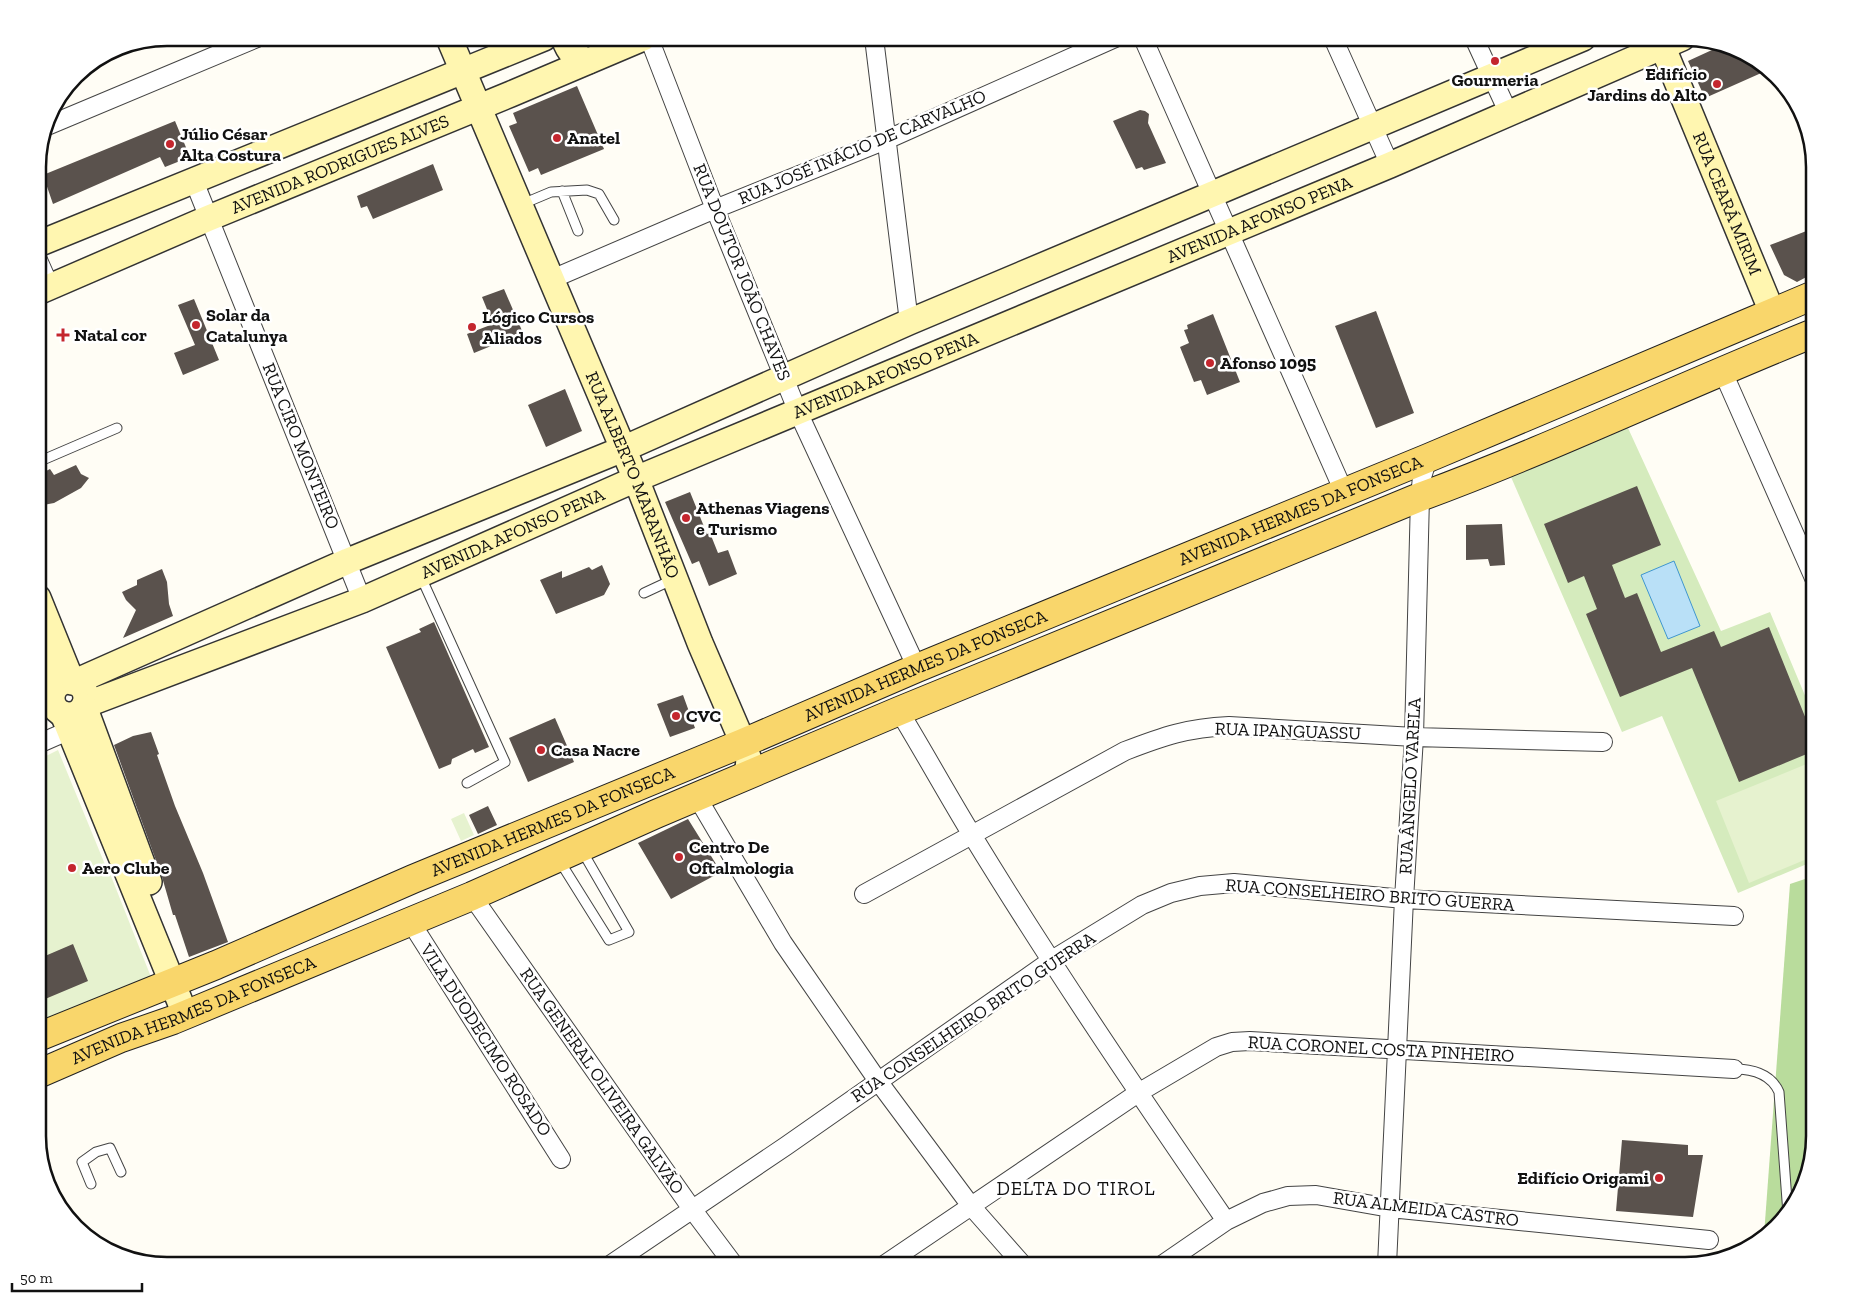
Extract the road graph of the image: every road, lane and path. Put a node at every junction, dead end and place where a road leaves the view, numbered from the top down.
1 (1096, 46) edge
2 (1147, 46) edge
3 (1337, 46) edge
4 (1478, 46) edge
5 (1564, 46) edge
6 (1655, 46) edge
7 (1670, 46) edge
8 (235, 47) edge
9 (453, 47) edge
10 (522, 47) edge
11 (568, 47) edge
12 (622, 47) edge
13 (653, 47) edge
14 (875, 47) edge
15 (588, 61) junction
16 (462, 70) junction
17 (1492, 76) junction
18 (478, 108) junction
19 (1509, 114) junction
20 (54, 123) edge
21 (1373, 127) junction
22 (886, 140) junction
23 (1390, 165) junction
24 (194, 181) junction
25 (562, 191) junction
26 (1214, 195) junction
27 (520, 205) junction
28 (715, 209) junction
29 (209, 218) junction
30 (614, 220) dead end
31 (578, 231) dead end
32 (1230, 232) junction
33 (47, 240) edge
34 (552, 279) junction
35 (47, 288) edge
36 (1806, 298) edge
37 (1772, 312) junction
38 (909, 322) junction
39 (1806, 336) edge
40 (1722, 370) junction
41 (785, 377) junction
42 (798, 412) junction
43 (117, 428) dead end
44 (623, 449) junction
45 (47, 458) edge
46 (1428, 458) junction
47 (636, 479) junction
48 (1344, 492) junction
49 (1420, 497) junction
50 (1806, 560) edge
51 (348, 561) junction
52 (420, 574) junction
53 (674, 578) junction
54 (644, 593) dead end
55 (362, 600) junction
56 (47, 625) edge
57 (47, 662) edge
58 (916, 668) junction
59 (67, 685) junction
60 (900, 711) junction
61 (76, 714) junction
62 (47, 737) edge
63 (1414, 737) junction
64 (1603, 742) dead end
65 (743, 743) junction
66 (748, 776) junction
67 (467, 783) dead end
68 (697, 797) junction
69 (972, 834) junction
70 (569, 852) junction
71 (864, 894) dead end
72 (472, 896) junction
73 (1404, 899) junction
74 (1734, 916) dead end
75 (410, 921) junction
76 (1052, 960) junction
77 (179, 980) junction
78 (108, 1008) junction
79 (185, 1014) junction
80 (47, 1033) edge
81 (120, 1038) junction
82 (1397, 1050) junction
83 (1734, 1068) joint
84 (47, 1070) edge
85 (878, 1081) junction
86 (1138, 1093) junction
87 (562, 1159) dead end
88 (121, 1172) dead end
89 (90, 1184) dead end
90 (1787, 1200) edge
91 (971, 1206) junction
92 (1390, 1208) junction
93 (692, 1209) junction
94 (1226, 1220) junction
95 (1708, 1240) dead end
96 (623, 1257) edge
97 (727, 1257) edge
98 (897, 1257) edge
99 (1015, 1257) edge
100 (1175, 1257) edge
101 (1387, 1257) edge

1 - 22 street, RUA JOSÉ INÁCIO DE CARVALHO
2 - 26 street
3 - 21 street
4 - 17 street
5 - 17 main road, AVENIDA AFONSO PENA
6 - 19 main road, AVENIDA AFONSO PENA
7 - 37 main road, RUA CEARÁ MIRIM
8 - 20 street
9 - 16 main road, RUA ALBERTO MARANHÃO
10 - 16 main road
11 - 15 main road
12 - 15 main road, AVENIDA RODRIGUES ALVES
13 - 28 street, RUA DOUTOR JOÃO CHAVES
14 - 22 street
15 - 18 main road, AVENIDA RODRIGUES ALVES
16 - 18 main road, RUA ALBERTO MARANHÃO
16 - 24 main road
17 - 19 street
17 - 21 main road, AVENIDA AFONSO PENA
18 - 27 main road, RUA ALBERTO MARANHÃO
18 - 29 main road, AVENIDA RODRIGUES ALVES
19 - 23 main road, AVENIDA AFONSO PENA
21 - 23 street
21 - 26 main road, AVENIDA AFONSO PENA
22 - 28 street, RUA JOSÉ INÁCIO DE CARVALHO
22 - 38 street
23 - 32 main road, AVENIDA AFONSO PENA
24 - 29 street, RUA CIRO MONTEIRO
24 - 33 main road
25 - 27 lane
25 - 30 lane
25 - 31 lane
26 - 32 street
26 - 38 main road, AVENIDA AFONSO PENA
27 - 34 main road, RUA ALBERTO MARANHÃO
28 - 34 street, RUA JOSÉ INÁCIO DE CARVALHO
28 - 41 street, RUA DOUTOR JOÃO CHAVES
29 - 35 main road, AVENIDA RODRIGUES ALVES
29 - 51 street, RUA CIRO MONTEIRO
32 - 42 main road, AVENIDA AFONSO PENA
32 - 48 street
34 - 44 main road, RUA ALBERTO MARANHÃO
36 - 37 main road, AVENIDA HERMES DA FONSECA
37 - 46 main road, AVENIDA HERMES DA FONSECA
38 - 41 main road, AVENIDA AFONSO PENA
39 - 40 main road, AVENIDA HERMES DA FONSECA
40 - 49 main road, AVENIDA HERMES DA FONSECA
40 - 50 street
41 - 42 street, RUA DOUTOR JOÃO CHAVES
41 - 44 main road, AVENIDA AFONSO PENA
42 - 47 main road, AVENIDA AFONSO PENA
42 - 58 street, RUA DOUTOR JOÃO CHAVES
43 - 45 lane
44 - 47 main road, RUA ALBERTO MARANHÃO
44 - 51 main road, AVENIDA AFONSO PENA
46 - 48 main road, AVENIDA HERMES DA FONSECA
46 - 49 street, RUA ÂNGELO VARELA
47 - 52 main road, AVENIDA AFONSO PENA
47 - 53 main road, RUA ALBERTO MARANHÃO
48 - 58 main road, AVENIDA HERMES DA FONSECA
49 - 60 main road, AVENIDA HERMES DA FONSECA
49 - 63 street, RUA ÂNGELO VARELA
51 - 55 street, RUA CIRO MONTEIRO
51 - 59 main road, AVENIDA AFONSO PENA
52 - 55 main road, AVENIDA AFONSO PENA
52 - 67 lane
53 - 54 lane
53 - 65 main road, RUA ALBERTO MARANHÃO
55 - 61 main road, AVENIDA AFONSO PENA
56 - 59 main road
57 - 59 main road
58 - 65 main road, AVENIDA HERMES DA FONSECA
59 - 61 main road
60 - 66 main road, AVENIDA HERMES DA FONSECA
60 - 69 street
61 - 62 street
61 - 77 main road
63 - 64 street, RUA IPANGUASSU
63 - 69 street, RUA IPANGUASSU
63 - 73 street, RUA ÂNGELO VARELA
65 - 66 main road, RUA ALBERTO MARANHÃO
65 - 77 main road, AVENIDA HERMES DA FONSECA
66 - 68 main road, AVENIDA HERMES DA FONSECA
68 - 70 main road, AVENIDA HERMES DA FONSECA
68 - 85 street
69 - 71 street, RUA IPANGUASSU
69 - 76 street
70 - 70 lane
70 - 72 main road, AVENIDA HERMES DA FONSECA
72 - 75 main road, AVENIDA HERMES DA FONSECA
72 - 93 street, RUA GENERAL OLIVEIRA GALVÃO
73 - 74 street, RUA CONSELHEIRO BRITO GUERRA
73 - 76 street, RUA CONSELHEIRO BRITO GUERRA
73 - 82 street, RUA ÂNGELO VARELA
75 - 79 main road, AVENIDA HERMES DA FONSECA
75 - 87 street, VILA DUODECIMO ROSADO
76 - 85 street, RUA CONSELHEIRO BRITO GUERRA
76 - 86 street
77 - 78 main road, AVENIDA HERMES DA FONSECA
77 - 79 main road
78 - 80 main road, AVENIDA HERMES DA FONSECA
78 - 81 main road
79 - 81 main road, AVENIDA HERMES DA FONSECA
81 - 84 main road, AVENIDA HERMES DA FONSECA
82 - 83 street, RUA CORONEL COSTA PINHEIRO
82 - 86 street, RUA CORONEL COSTA PINHEIRO
82 - 92 street, RUA ÂNGELO VARELA
83 - 90 lane
85 - 91 street
85 - 93 street, RUA CONSELHEIRO BRITO GUERRA
86 - 91 street, RUA CORONEL COSTA PINHEIRO
86 - 94 street
88 - 89 lane
91 - 98 street, RUA CORONEL COSTA PINHEIRO
91 - 99 street
92 - 94 street, RUA ALMEIDA CASTRO
92 - 95 street, RUA ALMEIDA CASTRO
92 - 101 street, RUA ÂNGELO VARELA
93 - 96 street, RUA CONSELHEIRO BRITO GUERRA
93 - 97 street, RUA GENERAL OLIVEIRA GALVÃO
94 - 100 street, RUA ALMEIDA CASTRO

